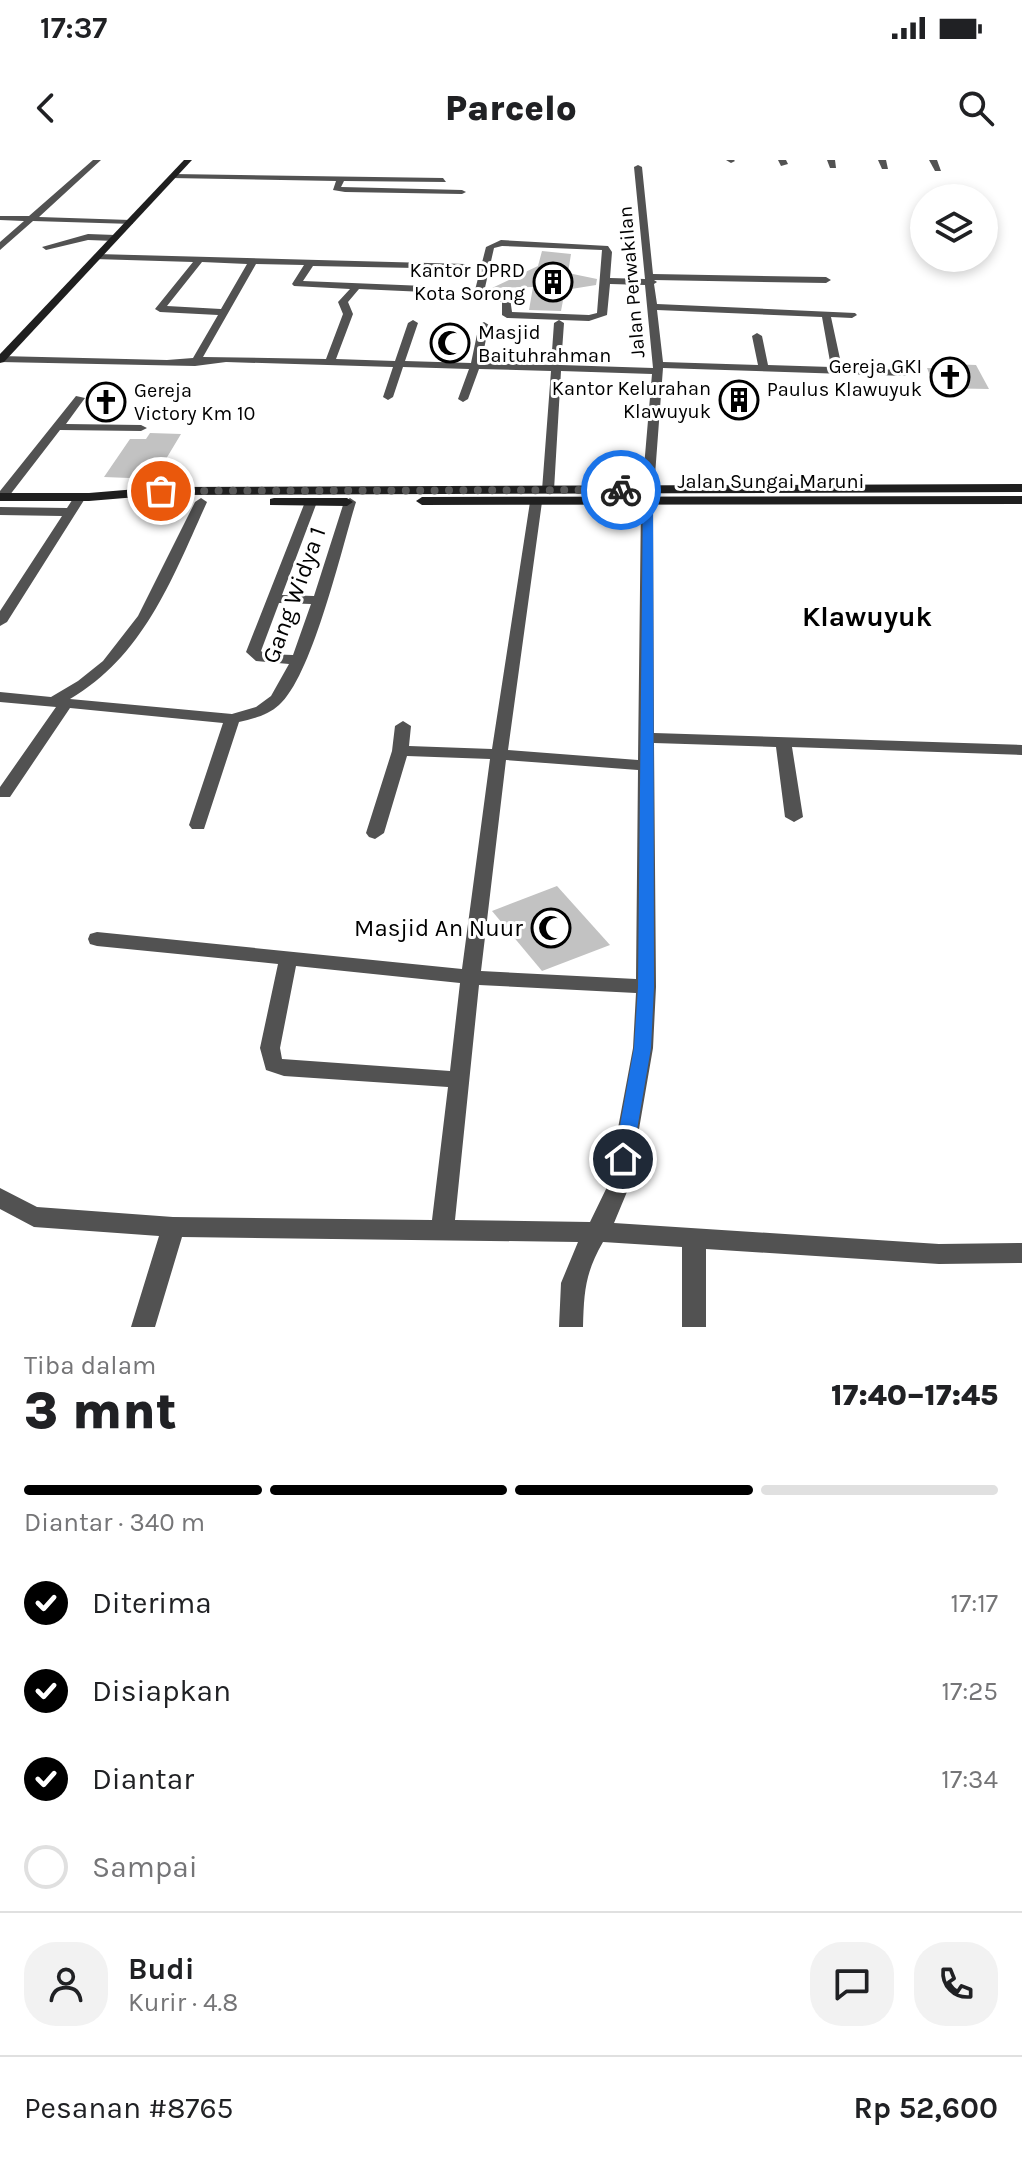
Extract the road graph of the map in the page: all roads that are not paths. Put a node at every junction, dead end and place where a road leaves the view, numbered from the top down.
1 (97, 160) edge
2 (188, 160) edge
3 (933, 160) edge
4 (638, 167) dead end
5 (938, 169) dead end
6 (173, 176) junction
7 (341, 179) junction
8 (443, 180) dead end
9 (462, 192) dead end
10 (0, 218) edge
11 (31, 219) junction
12 (130, 222) junction
13 (115, 238) junction
14 (0, 247) edge
15 (46, 247) dead end
16 (97, 257) junction
17 (199, 260) junction
18 (253, 261) junction
19 (310, 263) junction
20 (465, 267) dead end
21 (652, 279) junction
22 (826, 280) dead end
23 (607, 281) junction
24 (357, 286) junction
25 (425, 289) dead end
26 (652, 307) junction
27 (224, 312) junction
28 (826, 314) junction
29 (852, 315) dead end
30 (413, 323) dead end
31 (559, 323) dead end
32 (484, 325) dead end
33 (757, 336) dead end
34 (0, 360) edge
35 (330, 362) junction
36 (195, 363) junction
37 (401, 364) junction
38 (763, 366) junction
39 (475, 367) junction
40 (656, 368) junction
41 (558, 370) junction
42 (837, 370) junction
43 (906, 373) dead end
44 (388, 397) dead end
45 (80, 398) dead end
46 (463, 399) dead end
47 (58, 427) junction
48 (141, 428) dead end
49 (1022, 488) edge
50 (542, 496) junction
51 (647, 496) junction
52 (84, 497) junction
53 (1022, 500) edge
54 (1, 502) edge
55 (201, 502) junction
56 (311, 502) junction
57 (350, 502) junction
58 (69, 512) junction
59 (276, 599) junction
60 (318, 600) junction
61 (0, 622) edge
62 (297, 660) junction
63 (0, 697) edge
64 (60, 703) junction
65 (232, 719) junction
66 (403, 726) dead end
67 (647, 738) junction
68 (784, 745) junction
69 (1022, 750) edge
70 (400, 751) junction
71 (497, 754) junction
72 (648, 766) junction
73 (4, 793) dead end
74 (794, 817) dead end
75 (198, 825) dead end
76 (375, 833) dead end
77 (97, 939) dead end
78 (288, 960) junction
79 (470, 977) junction
80 (646, 987) junction
81 (459, 1080) junction
82 (0, 1198) edge
83 (173, 1227) junction
84 (443, 1229) junction
85 (598, 1232) junction
86 (694, 1239) junction
87 (1022, 1253) edge
88 (143, 1327) edge
89 (571, 1327) edge
90 (694, 1327) edge

1 - 11 street
2 - 6 main road
3 - 5 street
4 - 21 street, Jalan Perwakilan
6 - 7 street
6 - 12 main road
7 - 8 street
7 - 9 street
10 - 11 street
11 - 12 street
11 - 14 street
12 - 13 main road
13 - 15 street
13 - 16 main road
16 - 17 street
16 - 34 main road
17 - 18 street
17 - 27 street
18 - 19 street
18 - 27 street
19 - 20 street
19 - 24 street
21 - 22 street
21 - 23 street
21 - 26 street, Jalan Perwakilan
23 - 23 street
24 - 25 street
24 - 35 street
26 - 28 street
26 - 40 street, Jalan Perwakilan
27 - 36 street
28 - 29 street
28 - 42 street
30 - 37 street
31 - 41 street
32 - 39 street
33 - 38 street
34 - 36 street
35 - 36 street
35 - 37 street
37 - 39 street
37 - 44 street
38 - 40 street
38 - 42 street
39 - 41 street
39 - 46 street
40 - 41 street
40 - 51 street, Jalan Perwakilan
41 - 50 street
42 - 43 street
45 - 47 street
47 - 48 street
47 - 54 street
49 - 51 main road, Jalan Sungai Maruni
50 - 51 main road, Jalan Sungai Maruni
50 - 52 main road, Jalan Sungai Maruni
50 - 57 main road, Jalan Sungai Maruni
50 - 71 street
51 - 53 main road, Jalan Sungai Maruni
51 - 67 street, Jalan Perwakilan
52 - 54 main road, Jalan Sungai Maruni
52 - 55 main road, Jalan Sungai Maruni
52 - 58 street
54 - 58 street
55 - 56 main road, Jalan Sungai Maruni
55 - 64 street
56 - 57 main road, Jalan Sungai Maruni
56 - 59 street
57 - 60 street, Gang Widya 1
58 - 61 street
59 - 60 street
59 - 62 street
60 - 62 street, Gang Widya 1
62 - 65 street, Gang Widya 1
63 - 64 street
64 - 65 street
64 - 73 street
65 - 75 street
66 - 70 street
67 - 68 street
67 - 72 street, Jalan Perwakilan
68 - 69 street
68 - 74 street
70 - 71 street
70 - 76 street
71 - 72 street
71 - 79 street
72 - 80 street, Jalan Perwakilan
77 - 78 street
78 - 79 street
78 - 81 street
79 - 80 street
79 - 81 street
80 - 85 street, Jalan Perwakilan
81 - 84 street
82 - 83 street
83 - 84 street
83 - 88 street
84 - 85 street
85 - 86 street
85 - 89 street, Jalan Perwakilan
86 - 87 street
86 - 90 street

